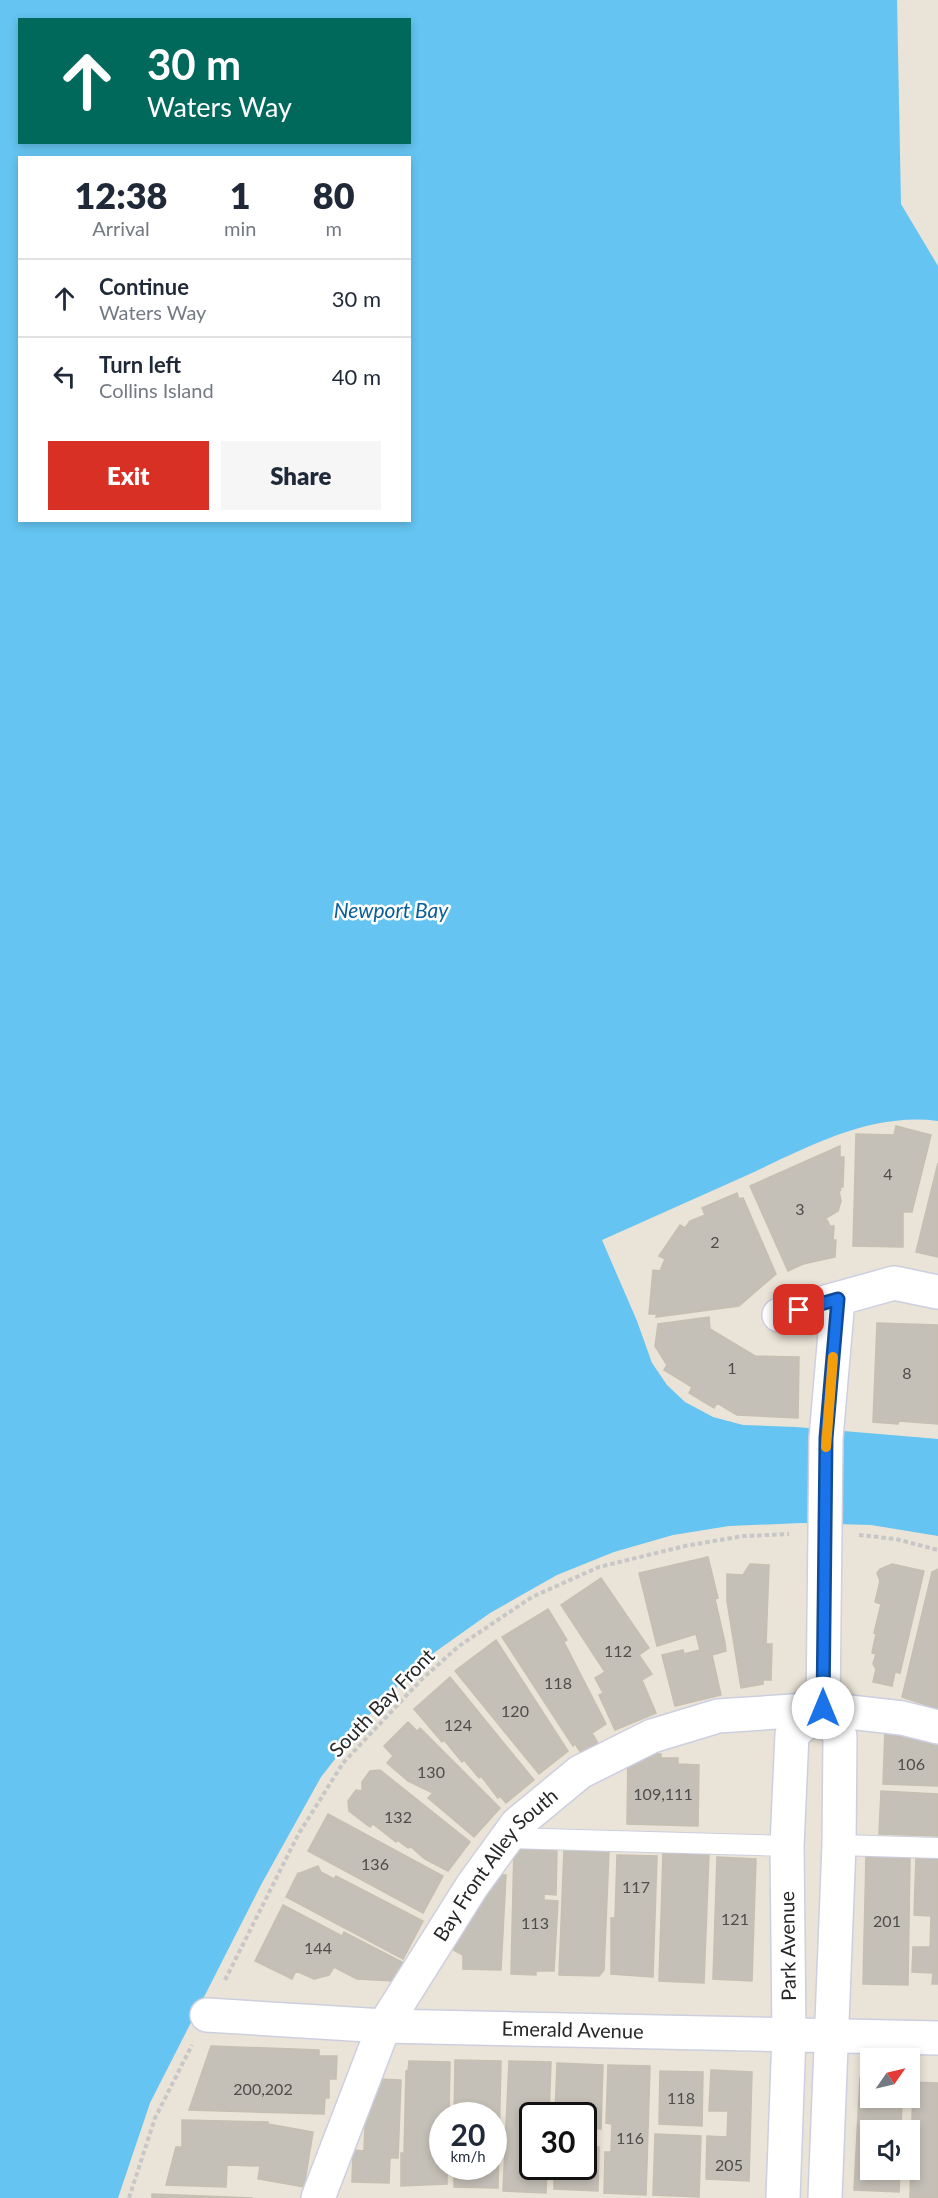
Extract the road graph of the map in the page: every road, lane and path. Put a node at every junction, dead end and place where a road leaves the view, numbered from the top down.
1 (938, 1292) edge
2 (838, 1299) junction
3 (779, 1315) dead end
4 (824, 1532) junction
5 (938, 1550) edge
6 (823, 1708) junction
7 (938, 1727) edge
8 (506, 1838) junction
9 (838, 1845) junction
10 (787, 1846) junction
11 (938, 1848) edge
12 (207, 2015) junction
13 (384, 2026) junction
14 (789, 2035) junction
15 (830, 2036) junction
16 (938, 2038) edge
17 (129, 2198) edge
18 (318, 2198) edge
19 (783, 2198) edge
20 (825, 2198) edge

1 - 2 street
2 - 3 street
2 - 4 street
4 - 5 path, South Bay Front
4 - 6 street
4 - 12 path, South Bay Front
6 - 7 street, Bay Front Alley South
6 - 8 street, Bay Front Alley South
6 - 9 street
6 - 10 street, Park Avenue
8 - 10 lane
8 - 13 street, Bay Front Alley South
9 - 11 lane
9 - 15 street
10 - 14 street, Park Avenue
12 - 13 street, Emerald Avenue
12 - 17 path, South Bay Front
13 - 14 street, Emerald Avenue
13 - 18 street, Bay Front Alley South
14 - 15 street, Emerald Avenue
14 - 19 street, Park Avenue
15 - 16 street, Emerald Avenue
15 - 20 street

